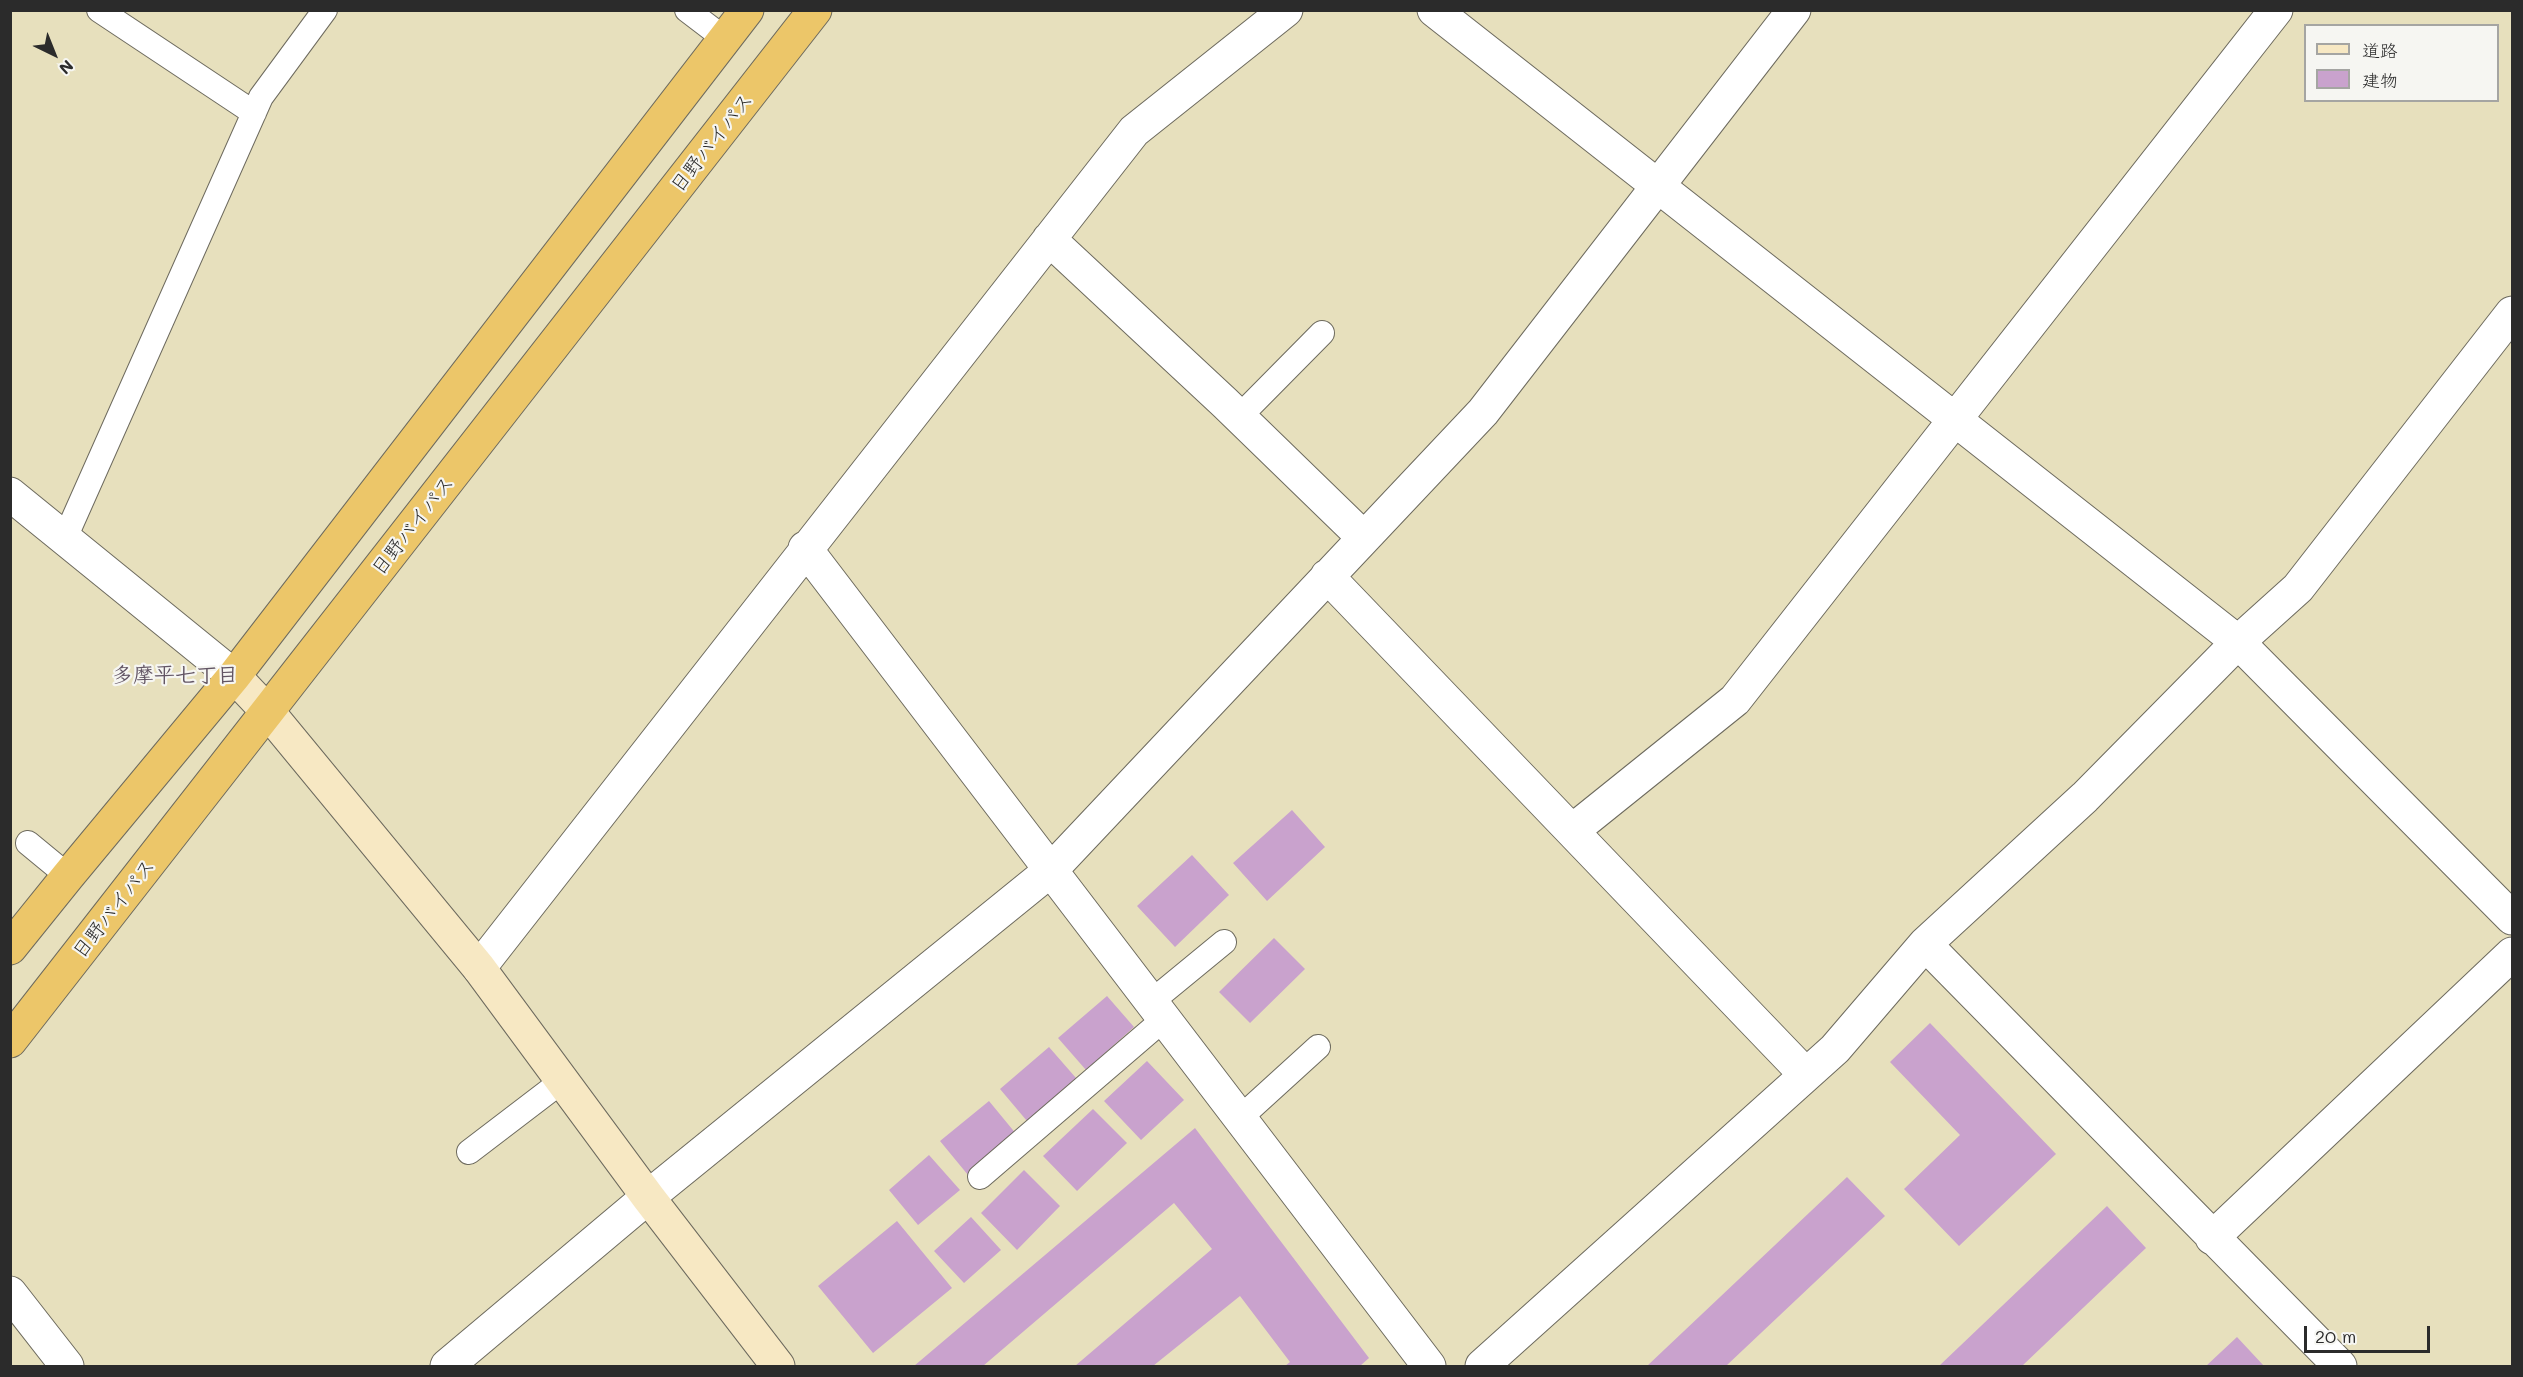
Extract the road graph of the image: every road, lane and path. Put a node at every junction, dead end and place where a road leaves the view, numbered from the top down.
1 (99, 10) edge
2 (325, 10) edge
3 (687, 10) edge
4 (747, 10) edge
5 (815, 10) edge
6 (1286, 10) edge
7 (1434, 10) edge
8 (1794, 10) edge
9 (2276, 10) edge
10 (725, 39) junction
11 (254, 113) junction
12 (1657, 186) junction
13 (1049, 239) junction
14 (2512, 313) edge
15 (1322, 333) dead end
16 (1239, 417) junction
17 (1956, 420) junction
18 (10, 494) edge
19 (1362, 537) junction
20 (65, 538) junction
21 (805, 548) junction
22 (1326, 576) junction
23 (2238, 642) junction
24 (234, 676) junction
25 (268, 712) junction
26 (1572, 831) junction
27 (28, 843) dead end
28 (1051, 870) junction
29 (68, 876) junction
30 (2512, 918) edge
31 (1224, 942) dead end
32 (1925, 944) junction
33 (10, 948) edge
34 (2512, 954) edge
35 (478, 968) junction
36 (1157, 1010) junction
37 (10, 1041) edge
38 (1318, 1047) dead end
39 (1806, 1075) junction
40 (562, 1081) junction
41 (1240, 1118) junction
42 (469, 1152) dead end
43 (980, 1177) dead end
44 (648, 1197) junction
45 (2212, 1238) junction
46 (10, 1293) edge
47 (67, 1366) edge
48 (447, 1366) edge
49 (778, 1366) edge
50 (1429, 1366) edge
51 (1482, 1366) edge
52 (2340, 1366) edge

1 - 11 lane
2 - 11 lane
3 - 10 lane
4 - 10 highway
5 - 25 highway, 日野バイパス
6 - 13 street
7 - 12 street
8 - 12 street
9 - 17 street
10 - 24 highway
11 - 20 lane
12 - 17 street
12 - 19 street
13 - 16 street
13 - 21 street
14 - 23 street
15 - 16 lane
16 - 19 street
17 - 23 street
17 - 26 street
18 - 20 street
19 - 22 street
20 - 24 street
21 - 28 street
21 - 35 street
22 - 26 street
22 - 28 street
23 - 30 street
23 - 32 street
24 - 25 street
24 - 29 highway
25 - 35 street
25 - 37 highway, 日野バイパス
26 - 39 street
27 - 29 lane
28 - 36 street
28 - 44 street
29 - 33 highway
31 - 36 lane
32 - 39 street
32 - 45 street
34 - 45 street
35 - 40 street
36 - 41 street
36 - 43 lane
38 - 41 lane
39 - 51 street
40 - 42 lane
40 - 44 street
41 - 50 street
44 - 48 street
44 - 49 street
45 - 52 street
46 - 47 street

